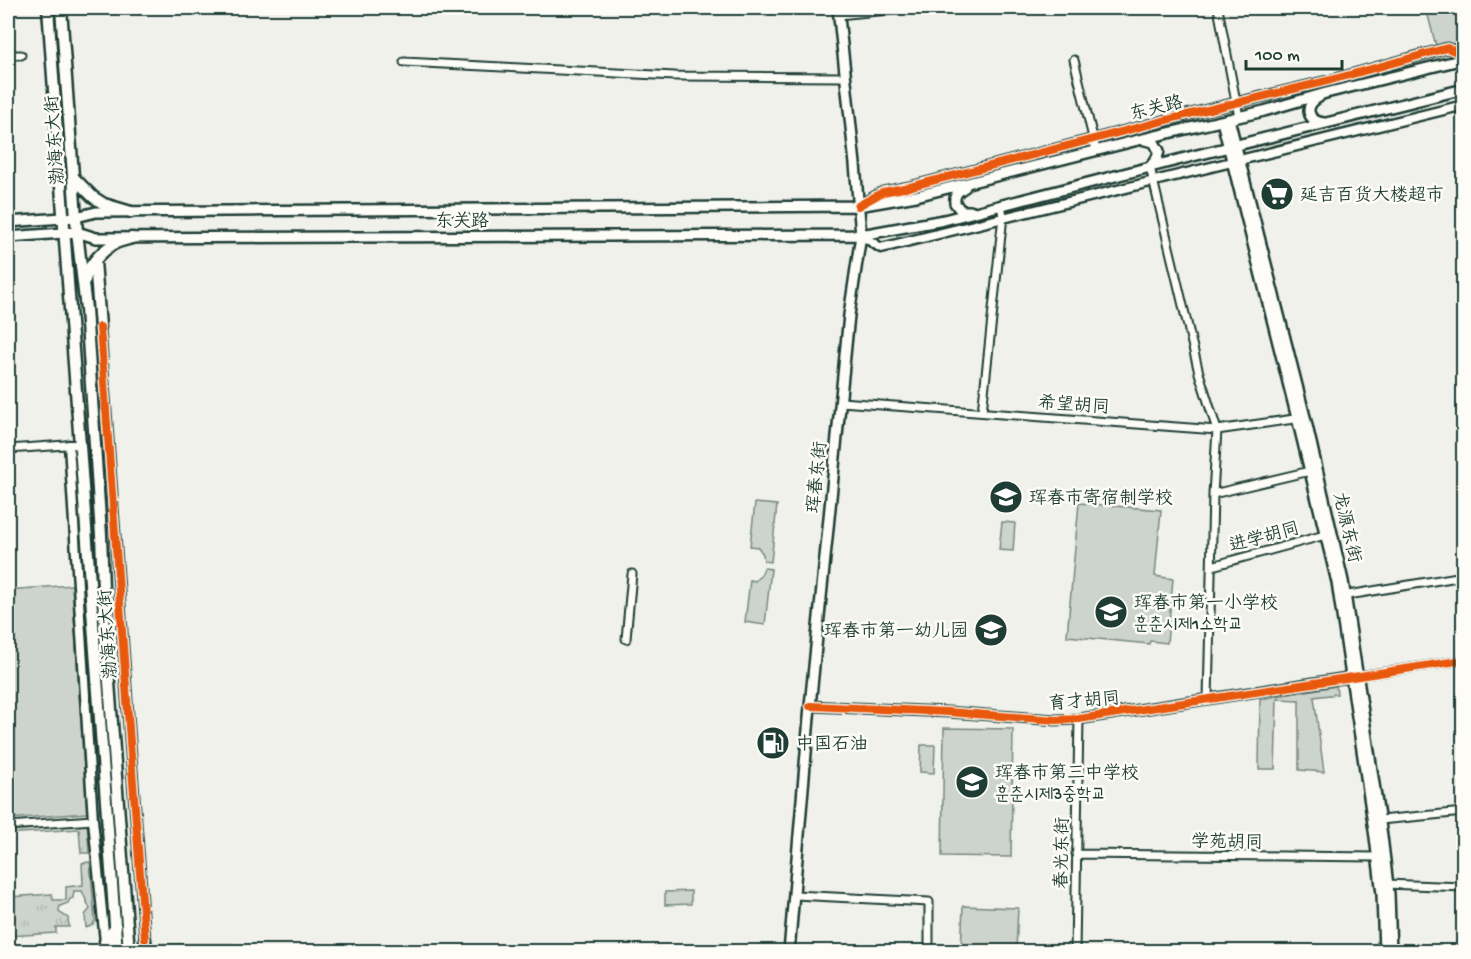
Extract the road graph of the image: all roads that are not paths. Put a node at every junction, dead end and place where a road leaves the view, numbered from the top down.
1 (48, 8) edge
2 (61, 8) edge
3 (909, 8) edge
4 (1218, 8) edge
5 (838, 11) edge
6 (8, 55) edge
7 (21, 55) dead end
8 (1464, 57) edge
9 (1074, 60) dead end
10 (404, 62) dead end
11 (845, 77) junction
12 (1464, 89) edge
13 (1326, 93) junction
14 (1236, 104) junction
15 (1464, 105) edge
16 (1230, 119) junction
17 (1329, 122) junction
18 (1093, 139) junction
19 (1134, 141) junction
20 (1232, 147) junction
21 (1096, 150) junction
22 (1236, 161) junction
23 (1150, 167) junction
24 (73, 177) junction
25 (975, 181) junction
26 (1153, 181) junction
27 (1001, 205) junction
28 (858, 206) junction
29 (978, 211) junction
30 (131, 212) junction
31 (76, 217) junction
32 (63, 218) junction
33 (1003, 218) junction
34 (8, 222) edge
35 (77, 232) junction
36 (64, 233) junction
37 (861, 234) junction
38 (8, 237) edge
39 (132, 238) junction
40 (95, 261) junction
41 (84, 286) junction
42 (86, 309) junction
43 (70, 310) junction
44 (100, 327) joint
45 (841, 402) junction
46 (982, 412) junction
47 (1301, 418) junction
48 (1217, 430) junction
49 (74, 445) junction
50 (8, 449) edge
51 (1310, 471) junction
52 (1213, 494) junction
53 (1325, 535) junction
54 (1212, 566) junction
55 (632, 574) dead end
56 (1464, 576) edge
57 (1342, 596) junction
58 (626, 639) dead end
59 (1464, 660) edge
60 (1354, 676) junction
61 (1208, 699) junction
62 (810, 706) junction
63 (1079, 719) junction
64 (1464, 812) edge
65 (93, 820) junction
66 (1380, 820) junction
67 (8, 826) edge
68 (1076, 854) junction
69 (1377, 857) junction
70 (1384, 884) junction
71 (1464, 888) edge
72 (795, 895) junction
73 (116, 927) junction
74 (145, 939) joint
75 (105, 947) edge
76 (117, 951) edge
77 (129, 951) edge
78 (146, 951) edge
79 (789, 951) edge
80 (929, 951) edge
81 (1075, 951) edge
82 (1384, 951) edge
83 (1391, 951) edge

1 - 32 highway, 渤海东大街
2 - 24 highway, 渤海东大街
3 - 5 street
4 - 14 street
5 - 11 main road, 珲春东街
6 - 7 street
8 - 13 main road, 东关路
8 - 14 street, 东关路
9 - 18 street
10 - 11 street
11 - 28 main road, 珲春东街
12 - 17 main road, 东关路
13 - 16 main road, 东关路
13 - 17 main road
14 - 16 street
14 - 18 street, 东关路
15 - 22 street, 东关路
16 - 19 main road, 东关路
16 - 20 main road, 龙源东街
17 - 20 main road, 东关路
18 - 21 street
18 - 28 street, 东关路
19 - 21 main road, 东关路
19 - 23 main road
20 - 22 main road, 龙源东街
20 - 23 main road, 东关路
21 - 25 main road, 东关路
22 - 26 street, 东关路
22 - 47 main road, 龙源东街
23 - 26 street
23 - 27 main road, 东关路
24 - 30 highway
24 - 31 highway, 渤海东大街
25 - 28 main road, 东关路
25 - 29 main road
26 - 33 street, 东关路
26 - 48 street
27 - 29 main road, 东关路
27 - 33 street
28 - 30 main road, 东关路
28 - 37 main road, 珲春东街
29 - 37 main road, 东关路
30 - 31 main road, 东关路
31 - 32 main road, 东关路
31 - 35 highway, 渤海东大街
32 - 34 main road, 东关路
32 - 36 highway, 渤海东大街
33 - 37 street, 东关路
33 - 46 street
35 - 36 main road, 东关路
35 - 39 main road, 东关路
35 - 41 highway, 渤海东大街
36 - 38 main road, 东关路
36 - 43 highway, 渤海东大街
37 - 39 main road, 东关路
37 - 45 main road, 珲春东街
39 - 40 highway
40 - 41 highway
40 - 44 highway
41 - 42 highway, 渤海东大街
42 - 43 highway
42 - 77 highway, 渤海东大街
43 - 49 highway, 渤海东大街
44 - 74 street, 渤海东大街
45 - 46 street, 希望胡同
45 - 62 main road, 珲春东街
46 - 48 street, 希望胡同
47 - 48 street, 希望胡同
47 - 51 main road, 龙源东街
47 - 57 main road, 龙源东街
48 - 52 street
49 - 50 street
49 - 65 street, 渤海东大街
49 - 73 highway, 渤海东大街
51 - 52 street
51 - 53 main road, 龙源东街
52 - 54 street
53 - 54 street, 进学胡同
53 - 57 main road, 龙源东街
54 - 61 street
55 - 58 street
56 - 57 street
57 - 60 main road, 龙源东街
59 - 60 street
60 - 61 street, 育才胡同
60 - 66 main road, 龙源东街
60 - 69 main road, 龙源东街
61 - 63 street, 育才胡同
62 - 63 street, 育才胡同
62 - 72 main road, 珲春东街
63 - 68 street, 春光东街
64 - 66 street
65 - 67 street
65 - 75 street, 渤海东大街
66 - 70 main road, 龙源东街
68 - 69 street, 学苑胡同
68 - 81 street, 春光东街
69 - 70 main road, 龙源东街
70 - 71 street
70 - 82 main road, 龙源东街
70 - 83 main road, 龙源东街
72 - 79 main road, 珲春东街
72 - 80 street
73 - 75 highway
73 - 76 highway, 渤海东大街
74 - 78 highway

